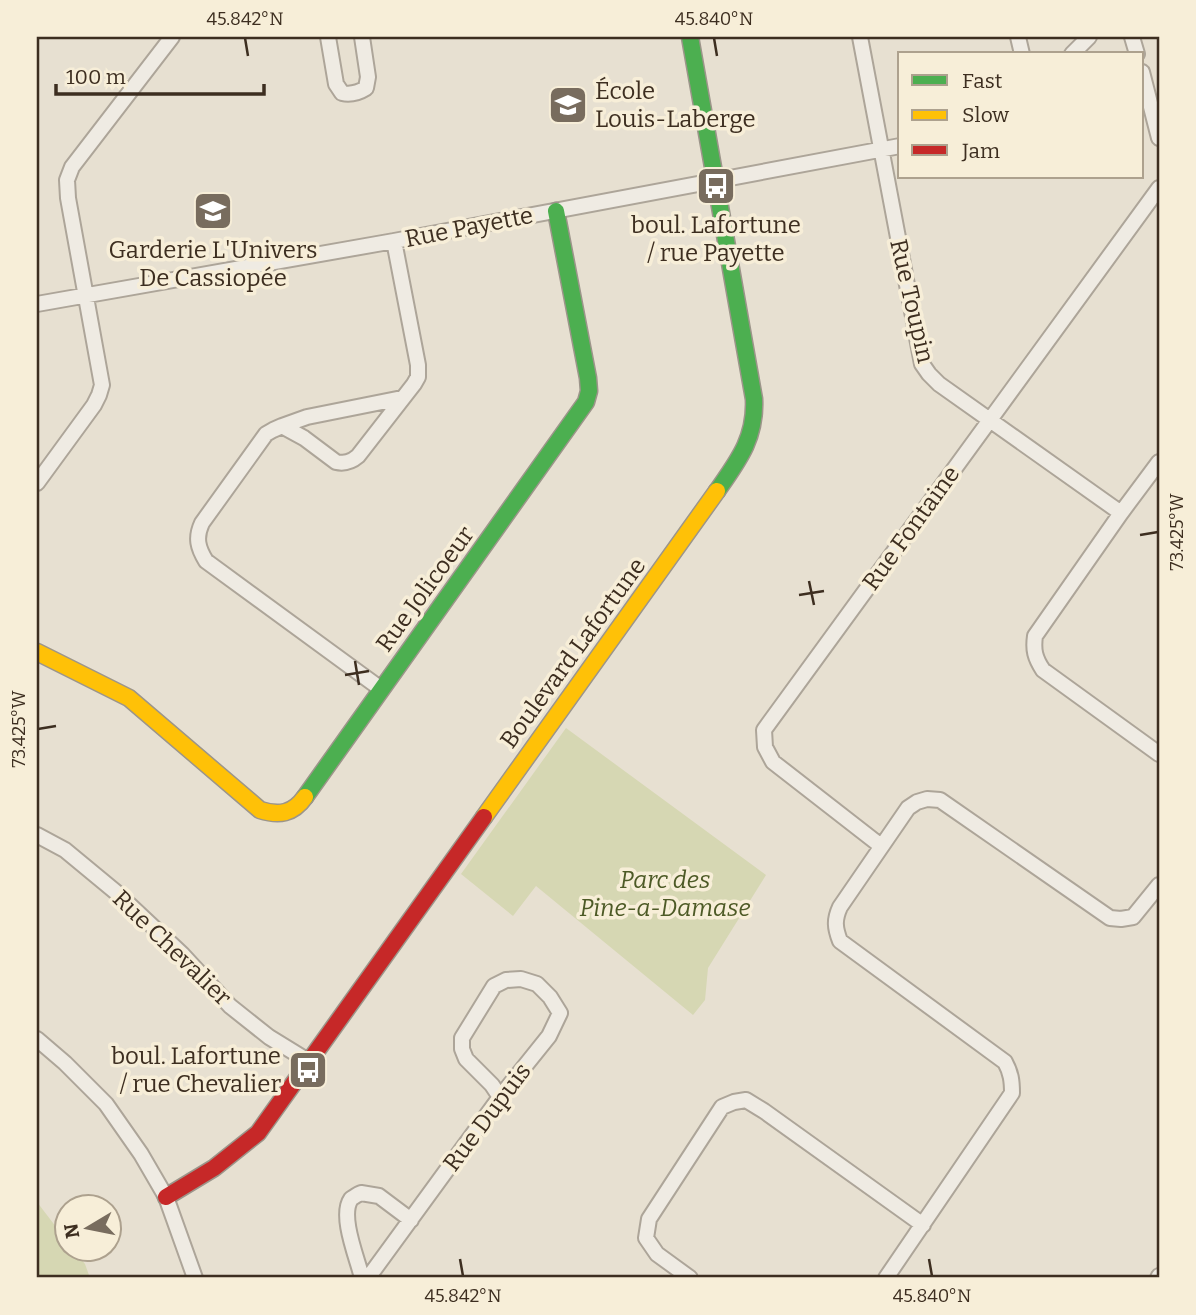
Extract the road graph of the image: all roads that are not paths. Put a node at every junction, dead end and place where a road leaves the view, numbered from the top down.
1 (172, 37) edge
2 (328, 37) edge
3 (362, 37) edge
4 (690, 37) edge
5 (860, 37) edge
6 (1088, 37) edge
7 (1074, 52) edge
8 (1144, 80) edge
9 (1159, 138) edge
10 (898, 146) edge
11 (881, 150) junction
12 (716, 180) junction
13 (1159, 188) edge
14 (556, 211) junction
15 (394, 241) junction
16 (86, 295) junction
17 (37, 304) edge
18 (402, 398) junction
19 (990, 421) junction
20 (282, 426) junction
21 (1159, 462) edge
22 (37, 483) edge
23 (1121, 513) junction
24 (37, 653) edge
25 (381, 689) junction
26 (1159, 754) edge
27 (37, 835) edge
28 (881, 846) junction
29 (1159, 885) edge
30 (37, 1039) edge
31 (308, 1061) junction
32 (500, 1097) junction
33 (166, 1198) junction
34 (411, 1220) junction
35 (923, 1225) junction
36 (195, 1278) edge
37 (362, 1278) edge
38 (368, 1278) edge
39 (690, 1278) edge
40 (886, 1278) edge

1 - 16 street
2 - 3 street
4 - 12 street, Boulevard Lafortune
5 - 11 street, Rue Toupin
6 - 7 street
8 - 9 street
10 - 11 street, Rue Payette
11 - 12 street, Rue Payette
11 - 19 street, Rue Toupin
12 - 14 street, Rue Payette
12 - 31 street, Boulevard Lafortune
13 - 19 street, Rue Fontaine
14 - 15 street, Rue Payette
14 - 25 street, Rue Jolicoeur
15 - 16 street, Rue Payette
15 - 18 street
16 - 17 street, Rue Payette
16 - 22 street
18 - 20 street
18 - 20 street
19 - 23 street, Rue Toupin
19 - 28 street, Rue Fontaine
20 - 25 street
21 - 23 street
23 - 26 street
24 - 25 street, Rue Jolicoeur
27 - 31 street, Rue Chevalier
28 - 29 street
28 - 35 street
30 - 33 street
31 - 33 street, Boulevard Lafortune
32 - 32 street, Rue Dupuis
32 - 34 street, Rue Dupuis
33 - 36 street
34 - 37 street
34 - 38 street, Rue Dupuis
35 - 39 street
35 - 40 street

